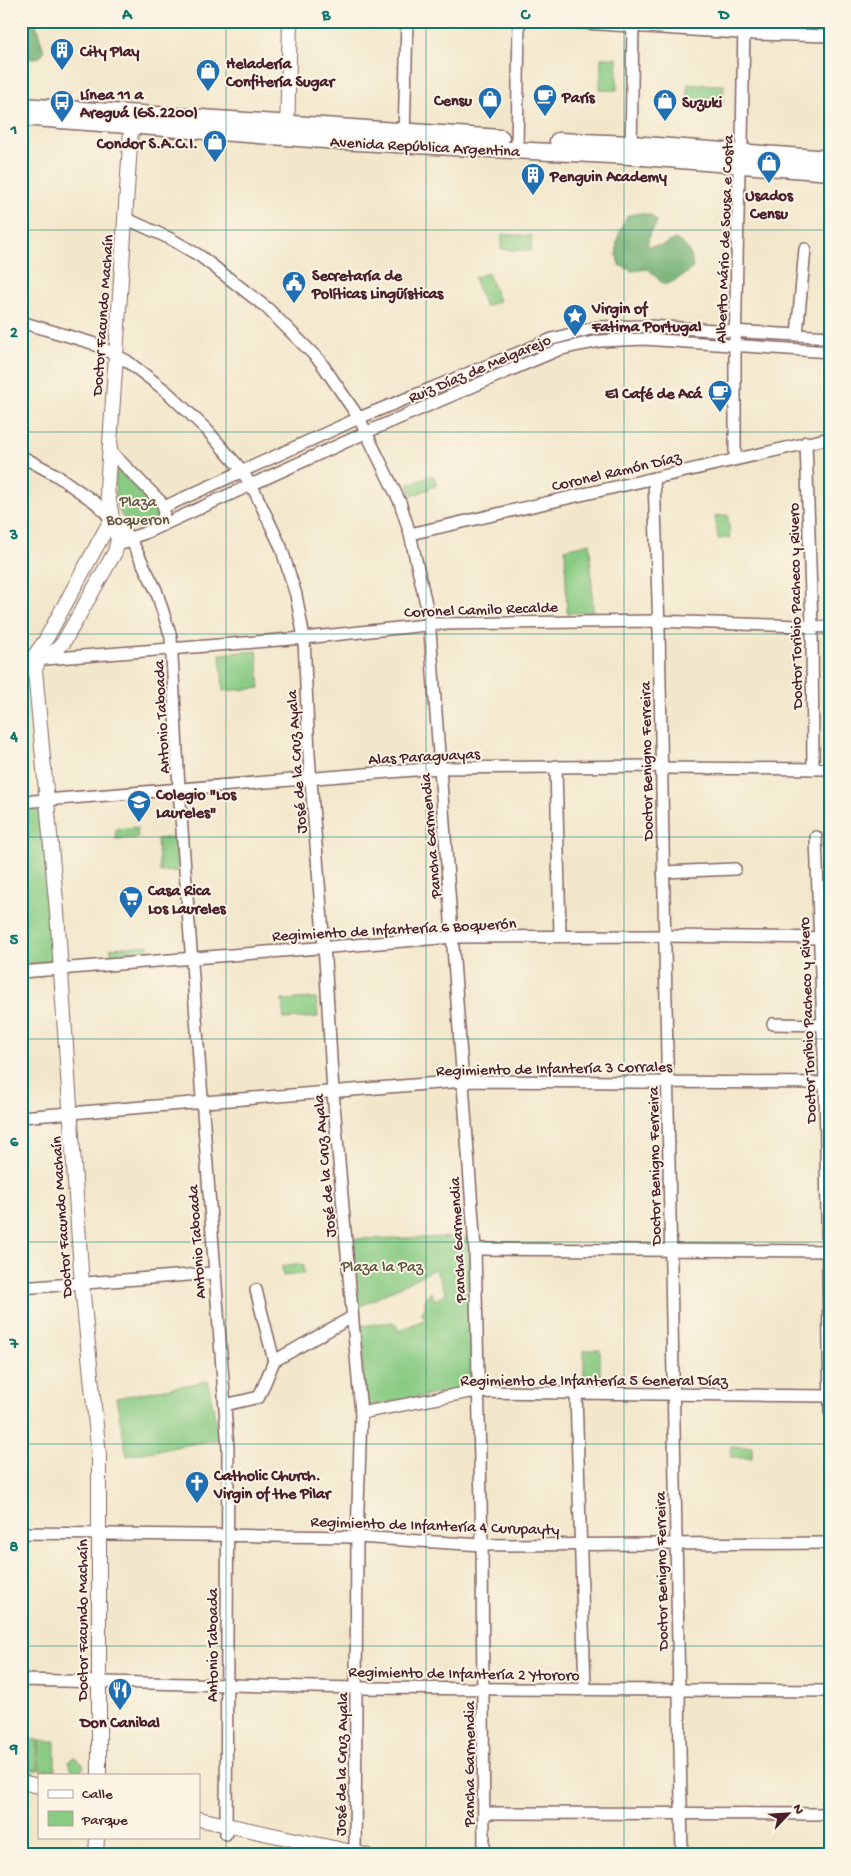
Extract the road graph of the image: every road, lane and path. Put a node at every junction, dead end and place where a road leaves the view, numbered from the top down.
1 (290, 21) edge
2 (407, 21) edge
3 (519, 21) edge
4 (553, 21) edge
5 (632, 23) edge
6 (744, 27) edge
7 (830, 36) edge
8 (21, 106) edge
9 (21, 117) edge
10 (131, 120) junction
11 (287, 130) junction
12 (404, 138) junction
13 (517, 145) junction
14 (630, 150) junction
15 (740, 158) junction
16 (828, 168) edge
17 (125, 218) junction
18 (805, 249) dead end
19 (21, 322) edge
20 (619, 326) junction
21 (735, 331) junction
22 (797, 335) junction
23 (830, 337) edge
24 (619, 340) junction
25 (735, 346) junction
26 (830, 352) edge
27 (116, 356) junction
28 (518, 360) junction
29 (359, 418) junction
30 (366, 433) junction
31 (830, 438) edge
32 (806, 442) junction
33 (110, 451) junction
34 (21, 456) edge
35 (735, 459) junction
36 (242, 472) junction
37 (654, 478) junction
38 (251, 485) junction
39 (164, 507) junction
40 (112, 518) junction
41 (163, 525) junction
42 (410, 534) junction
43 (130, 538) junction
44 (115, 552) junction
45 (659, 622) junction
46 (430, 624) junction
47 (812, 626) junction
48 (830, 627) edge
49 (304, 638) junction
50 (173, 648) junction
51 (34, 659) edge
52 (556, 766) junction
53 (439, 768) junction
54 (662, 768) junction
55 (813, 769) junction
56 (830, 769) edge
57 (311, 779) junction
58 (179, 790) junction
59 (47, 800) junction
60 (21, 802) edge
61 (816, 837) dead end
62 (735, 869) dead end
63 (663, 872) junction
64 (560, 936) junction
65 (665, 936) junction
66 (453, 937) junction
67 (825, 938) edge
68 (324, 947) junction
69 (192, 959) junction
70 (61, 969) junction
71 (21, 972) edge
72 (772, 1024) dead end
73 (824, 1025) junction
74 (462, 1081) junction
75 (668, 1082) junction
76 (828, 1083) edge
77 (332, 1093) junction
78 (201, 1103) junction
79 (70, 1112) junction
80 (21, 1117) edge
81 (475, 1249) junction
82 (671, 1250) junction
83 (829, 1251) edge
84 (214, 1273) junction
85 (82, 1285) junction
86 (21, 1288) edge
87 (256, 1290) dead end
88 (352, 1317) junction
89 (274, 1361) junction
90 (478, 1392) junction
91 (576, 1393) junction
92 (673, 1394) junction
93 (830, 1396) edge
94 (224, 1405) junction
95 (830, 1412) edge
96 (361, 1413) junction
97 (21, 1533) edge
98 (99, 1534) junction
99 (227, 1535) junction
100 (357, 1537) junction
101 (830, 1543) edge
102 (581, 1544) junction
103 (676, 1544) junction
104 (482, 1545) junction
105 (21, 1680) edge
106 (99, 1682) junction
107 (228, 1684) junction
108 (357, 1688) junction
109 (484, 1688) junction
110 (586, 1689) junction
111 (678, 1690) junction
112 (830, 1691) edge
113 (99, 1774) edge
114 (21, 1782) edge
115 (38, 1786) edge
116 (21, 1791) edge
117 (38, 1794) edge
118 (484, 1813) junction
119 (681, 1814) junction
120 (830, 1814) edge
121 (200, 1819) edge
122 (200, 1828) edge
123 (226, 1829) junction
124 (97, 1838) edge
125 (359, 1854) edge
126 (96, 1855) edge
127 (328, 1855) edge
128 (484, 1855) edge
129 (682, 1855) edge

1 - 11 main road
2 - 12 street
3 - 13 street
4 - 5 street
5 - 6 street
5 - 14 street
6 - 7 street
6 - 15 street, Alberto Mário de Sousa e Costa
8 - 10 highway, Avenida República Argentina
9 - 10 highway, Avenida República Argentina
10 - 11 highway, Avenida República Argentina
10 - 11 highway, Avenida República Argentina
10 - 17 main road, Doctor Facundo Machaín
11 - 12 highway, Avenida República Argentina
12 - 13 highway, Avenida República Argentina
13 - 14 highway, Avenida República Argentina
14 - 15 highway, Avenida República Argentina
15 - 16 highway, Avenida República Argentina
15 - 21 street, Alberto Mário de Sousa e Costa
17 - 27 main road, Doctor Facundo Machaín
17 - 29 street, Pancha Garmendia
18 - 22 street
19 - 27 street, José de la Cruz Ayala
20 - 21 street, Ruiz Díaz de Melgarejo
20 - 24 street
20 - 28 street, Ruiz Díaz de Melgarejo
21 - 22 street, Ruiz Díaz de Melgarejo
21 - 25 street, Alberto Mário de Sousa e Costa
22 - 23 street, Ruiz Díaz de Melgarejo
24 - 25 street, Ruiz Díaz de Melgarejo
24 - 28 street, Ruiz Díaz de Melgarejo
25 - 26 street, Ruiz Díaz de Melgarejo
25 - 35 street, Alberto Mário de Sousa e Costa
27 - 33 main road, Doctor Facundo Machaín
27 - 36 street, José de la Cruz Ayala
28 - 29 street, Ruiz Díaz de Melgarejo
28 - 30 street, Ruiz Díaz de Melgarejo
29 - 30 street, Pancha Garmendia
29 - 36 street, Ruiz Díaz de Melgarejo
30 - 38 street, Ruiz Díaz de Melgarejo
30 - 42 street, Pancha Garmendia
31 - 32 street, Coronel Ramón Díaz
32 - 35 street, Coronel Ramón Díaz
32 - 47 street, Doctor Toribio Pacheco y Rivero
33 - 39 street
33 - 40 main road, Doctor Facundo Machaín
34 - 40 street, Antonio Taboada
35 - 37 street, Coronel Ramón Díaz
36 - 38 street, José de la Cruz Ayala
36 - 39 street, Ruiz Díaz de Melgarejo
37 - 42 street, Coronel Ramón Díaz
37 - 45 street, Doctor Benigno Ferreira
38 - 41 street, Ruiz Díaz de Melgarejo
38 - 49 street, José de la Cruz Ayala
39 - 41 street
40 - 43 street, Antonio Taboada
40 - 44 main road, Doctor Facundo Machaín
40 - 51 main road, Doctor Facundo Machaín
41 - 43 street, Ruiz Díaz de Melgarejo
42 - 46 street, Pancha Garmendia
43 - 44 street, Ruiz Díaz de Melgarejo
43 - 50 street, Antonio Taboada
44 - 51 main road
45 - 46 street, Coronel Camilo Recalde
45 - 47 street, Coronel Camilo Recalde
45 - 54 street, Doctor Benigno Ferreira
46 - 49 street, Coronel Camilo Recalde
46 - 53 street, Pancha Garmendia
47 - 48 street, Coronel Camilo Recalde
47 - 55 street, Doctor Toribio Pacheco y Rivero
49 - 50 street, Coronel Camilo Recalde
49 - 57 street, José de la Cruz Ayala
50 - 51 street, Coronel Camilo Recalde
50 - 58 street, Antonio Taboada
51 - 59 main road, Doctor Facundo Machaín
52 - 53 street, Alas Paraguayas
52 - 54 street, Alas Paraguayas
52 - 64 street
53 - 57 street, Alas Paraguayas
53 - 66 street, Pancha Garmendia
54 - 55 street, Alas Paraguayas
54 - 63 street, Doctor Benigno Ferreira
55 - 56 street, Alas Paraguayas
57 - 58 street, Alas Paraguayas
57 - 68 street, José de la Cruz Ayala
58 - 59 street, Alas Paraguayas
58 - 69 street, Antonio Taboada
59 - 60 street, Alas Paraguayas
59 - 70 main road, Doctor Facundo Machaín
61 - 67 street, Doctor Toribio Pacheco y Rivero
62 - 63 street
63 - 65 street, Doctor Benigno Ferreira
64 - 65 street, Regimiento de Infantería 6 Boquerón
64 - 66 street, Regimiento de Infantería 6 Boquerón
65 - 67 street, Regimiento de Infantería 6 Boquerón
65 - 75 street, Doctor Benigno Ferreira
66 - 68 street, Regimiento de Infantería 6 Boquerón
66 - 74 street, Pancha Garmendia
67 - 73 street, Doctor Toribio Pacheco y Rivero
68 - 69 street, Regimiento de Infantería 6 Boquerón
68 - 77 street, José de la Cruz Ayala
69 - 70 street, Regimiento de Infantería 6 Boquerón
69 - 78 street, Antonio Taboada
70 - 71 street, Regimiento de Infantería 6 Boquerón
70 - 79 main road, Doctor Facundo Machaín
72 - 73 street
73 - 76 street, Doctor Toribio Pacheco y Rivero
74 - 75 street, Regimiento de Infantería 3 Corrales
74 - 77 street, Regimiento de Infantería 3 Corrales
74 - 81 street, Pancha Garmendia
75 - 76 street, Regimiento de Infantería 3 Corrales
75 - 82 street, Doctor Benigno Ferreira
76 - 83 street, Doctor Toribio Pacheco y Rivero
77 - 78 street, Regimiento de Infantería 3 Corrales
77 - 88 street, José de la Cruz Ayala
78 - 79 street, Regimiento de Infantería 3 Corrales
78 - 84 street, Antonio Taboada
79 - 80 street, Regimiento de Infantería 3 Corrales
79 - 85 main road, Doctor Facundo Machaín
81 - 82 street
81 - 90 street, Pancha Garmendia
82 - 83 street
82 - 92 street, Doctor Benigno Ferreira
83 - 93 street, Doctor Toribio Pacheco y Rivero
84 - 85 street
84 - 94 street, Antonio Taboada
85 - 86 street
85 - 98 main road, Doctor Facundo Machaín
87 - 89 street
88 - 89 street
88 - 96 street, José de la Cruz Ayala
89 - 94 street
90 - 91 street, Regimiento de Infantería 5 General Díaz
90 - 96 street, Regimiento de Infantería 5 General Díaz
90 - 104 street, Pancha Garmendia
91 - 92 street, Regimiento de Infantería 5 General Díaz
91 - 102 street
92 - 93 street, Regimiento de Infantería 5 General Díaz
92 - 103 street, Doctor Benigno Ferreira
93 - 95 street, Doctor Toribio Pacheco y Rivero
94 - 99 street, Antonio Taboada
96 - 100 street, José de la Cruz Ayala
97 - 98 street, Regimiento de Infantería 4 Curupayty
98 - 99 street, Regimiento de Infantería 4 Curupayty
98 - 106 main road, Doctor Facundo Machaín
99 - 100 street, Regimiento de Infantería 4 Curupayty
99 - 107 street, Antonio Taboada
100 - 104 street, Regimiento de Infantería 4 Curupayty
100 - 108 street, José de la Cruz Ayala
101 - 103 street, Regimiento de Infantería 4 Curupayty
102 - 103 street, Regimiento de Infantería 4 Curupayty
102 - 104 street, Regimiento de Infantería 4 Curupayty
102 - 110 street
103 - 111 street, Doctor Benigno Ferreira
104 - 109 street, Pancha Garmendia
105 - 106 street, Regimiento de Infantería 2 Ytororo
106 - 107 street, Regimiento de Infantería 2 Ytororo
106 - 113 main road, Doctor Facundo Machaín
107 - 108 street, Regimiento de Infantería 2 Ytororo
107 - 123 street, Antonio Taboada
108 - 109 street, Regimiento de Infantería 2 Ytororo
108 - 125 street, José de la Cruz Ayala
109 - 110 street, Regimiento de Infantería 2 Ytororo
109 - 118 street, Pancha Garmendia
110 - 111 street, Regimiento de Infantería 2 Ytororo
111 - 112 street, Regimiento de Infantería 2 Ytororo
111 - 119 street, Doctor Benigno Ferreira
114 - 115 main road
116 - 117 main road
118 - 119 street
118 - 128 street, Pancha Garmendia
119 - 120 street
119 - 129 street, Doctor Benigno Ferreira
121 - 123 main road
122 - 123 main road
123 - 125 main road
123 - 127 main road
124 - 126 main road

